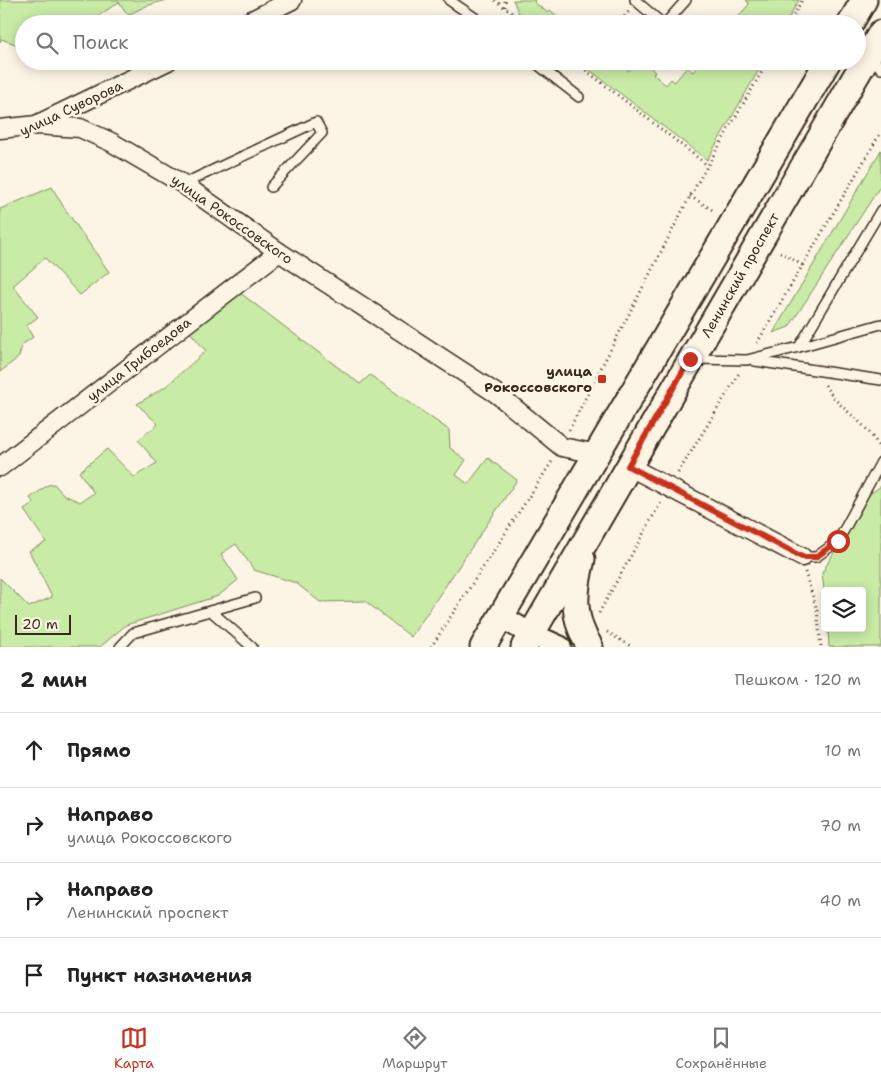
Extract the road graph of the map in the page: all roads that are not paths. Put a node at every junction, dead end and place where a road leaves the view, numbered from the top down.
1 (449, 0) edge
2 (635, 0) edge
3 (686, 0) edge
4 (864, 0) edge
5 (284, 2) edge
6 (260, 15) edge
7 (471, 15) edge
8 (653, 15) edge
9 (672, 15) edge
10 (855, 15) edge
11 (877, 51) edge
12 (866, 69) edge
13 (150, 70) edge
14 (545, 70) edge
15 (823, 70) edge
16 (865, 70) edge
17 (579, 96) dead end
18 (37, 125) junction
19 (0, 129) edge
20 (0, 140) edge
21 (183, 184) junction
22 (271, 187) dead end
23 (881, 210) edge
24 (279, 252) junction
25 (881, 324) edge
26 (799, 347) junction
27 (690, 359) junction
28 (747, 360) junction
29 (881, 380) edge
30 (598, 454) junction
31 (881, 462) edge
32 (628, 466) junction
33 (0, 467) edge
34 (588, 536) junction
35 (802, 557) joint
36 (255, 598) dead end
37 (211, 611) junction
38 (501, 617) junction
39 (597, 637) edge
40 (527, 640) edge
41 (489, 645) edge
42 (120, 647) edge
43 (252, 647) edge
44 (560, 647) edge

1 - 7 lane
2 - 8 lane
3 - 9 lane
4 - 10 main road
5 - 6 street
11 - 12 main road, Ленинский проспект
13 - 18 street, улица Суворова
14 - 17 lane
15 - 30 main road
16 - 27 main road, Ленинский проспект
18 - 19 street, улица Рокоссовского
18 - 20 street, улица Суворова
18 - 21 street, улица Рокоссовского
21 - 22 lane
21 - 24 street, улица Рокоссовского
23 - 26 lane
24 - 30 street, улица Рокоссовского
24 - 33 street, улица Грибоедова
25 - 26 lane
26 - 28 lane
27 - 28 lane
27 - 32 main road, Ленинский проспект
28 - 29 lane
30 - 38 main road
31 - 35 lane
32 - 34 main road, Ленинский проспект
32 - 35 street
34 - 39 main road
34 - 40 main road, Ленинский проспект
36 - 37 lane
37 - 42 lane
37 - 43 lane
38 - 40 street
38 - 41 main road
40 - 44 street

